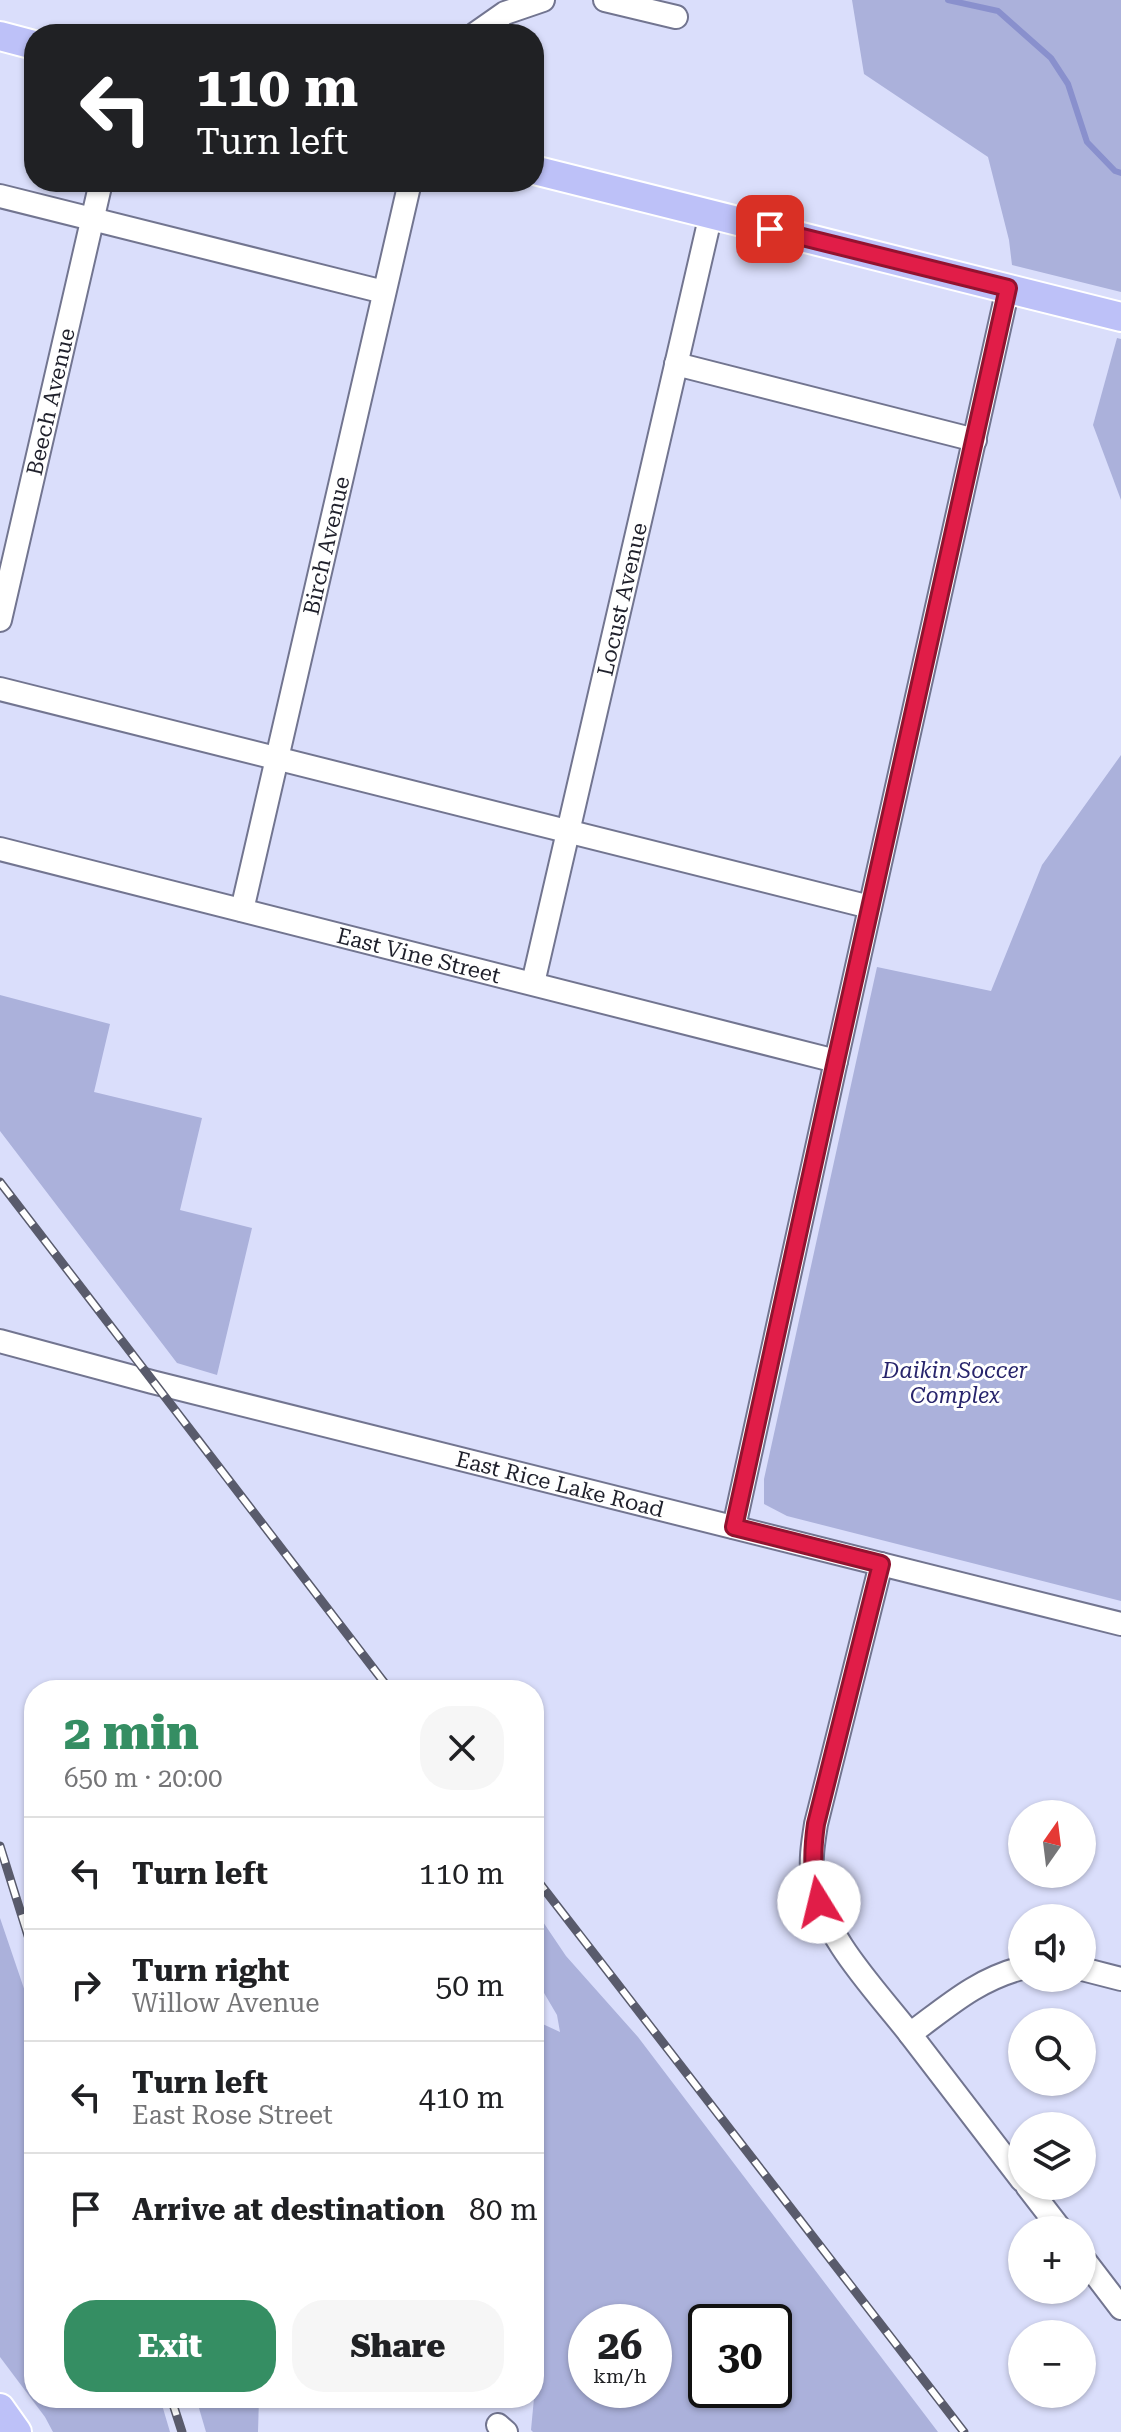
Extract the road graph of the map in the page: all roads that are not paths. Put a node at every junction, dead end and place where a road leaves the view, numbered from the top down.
1 (543, 0) edge
2 (605, 0) edge
3 (676, 17) dead end
4 (489, 24) edge
5 (0, 36) edge
6 (24, 42) edge
7 (544, 172) edge
8 (99, 192) edge
9 (408, 192) edge
10 (0, 196) edge
11 (711, 214) junction
12 (92, 220) junction
13 (1008, 288) junction
14 (384, 292) junction
15 (1121, 317) edge
16 (676, 364) junction
17 (975, 440) junction
18 (0, 620) edge
19 (0, 689) edge
20 (277, 757) junction
21 (569, 830) junction
22 (0, 849) edge
23 (870, 907) junction
24 (242, 910) junction
25 (533, 983) junction
26 (836, 1061) junction
27 (0, 1341) edge
28 (734, 1527) junction
29 (881, 1564) junction
30 (1121, 1624) edge
31 (1008, 1971) edge
32 (1096, 1973) edge
33 (1121, 1979) edge
34 (910, 2034) junction
35 (1008, 2162) edge
36 (1038, 2200) edge
37 (1050, 2216) edge
38 (1096, 2275) edge
39 (1121, 2308) edge
40 (0, 2408) edge
41 (17, 2432) edge

1 - 4 street
2 - 3 street
5 - 6 main road
7 - 11 main road
8 - 12 street, Beech Avenue
9 - 14 street, Birch Avenue
10 - 12 street
11 - 13 main road
11 - 16 street, Locust Avenue
12 - 14 street
12 - 18 street, Beech Avenue
13 - 15 main road
13 - 17 street
14 - 20 street, Birch Avenue
16 - 17 street
16 - 21 street, Locust Avenue
17 - 23 street
19 - 20 street
20 - 21 street
20 - 24 street, Birch Avenue
21 - 23 street
21 - 25 street, Locust Avenue
22 - 24 street, East Vine Street
23 - 26 street
24 - 25 street, East Vine Street
25 - 26 street, East Vine Street
26 - 28 street
27 - 28 street, East Rice Lake Road
28 - 29 street, East Rice Lake Road
29 - 30 street, East Rice Lake Road
29 - 34 street
31 - 34 street
32 - 33 street
34 - 35 street
36 - 37 street
38 - 39 street
40 - 41 main road

